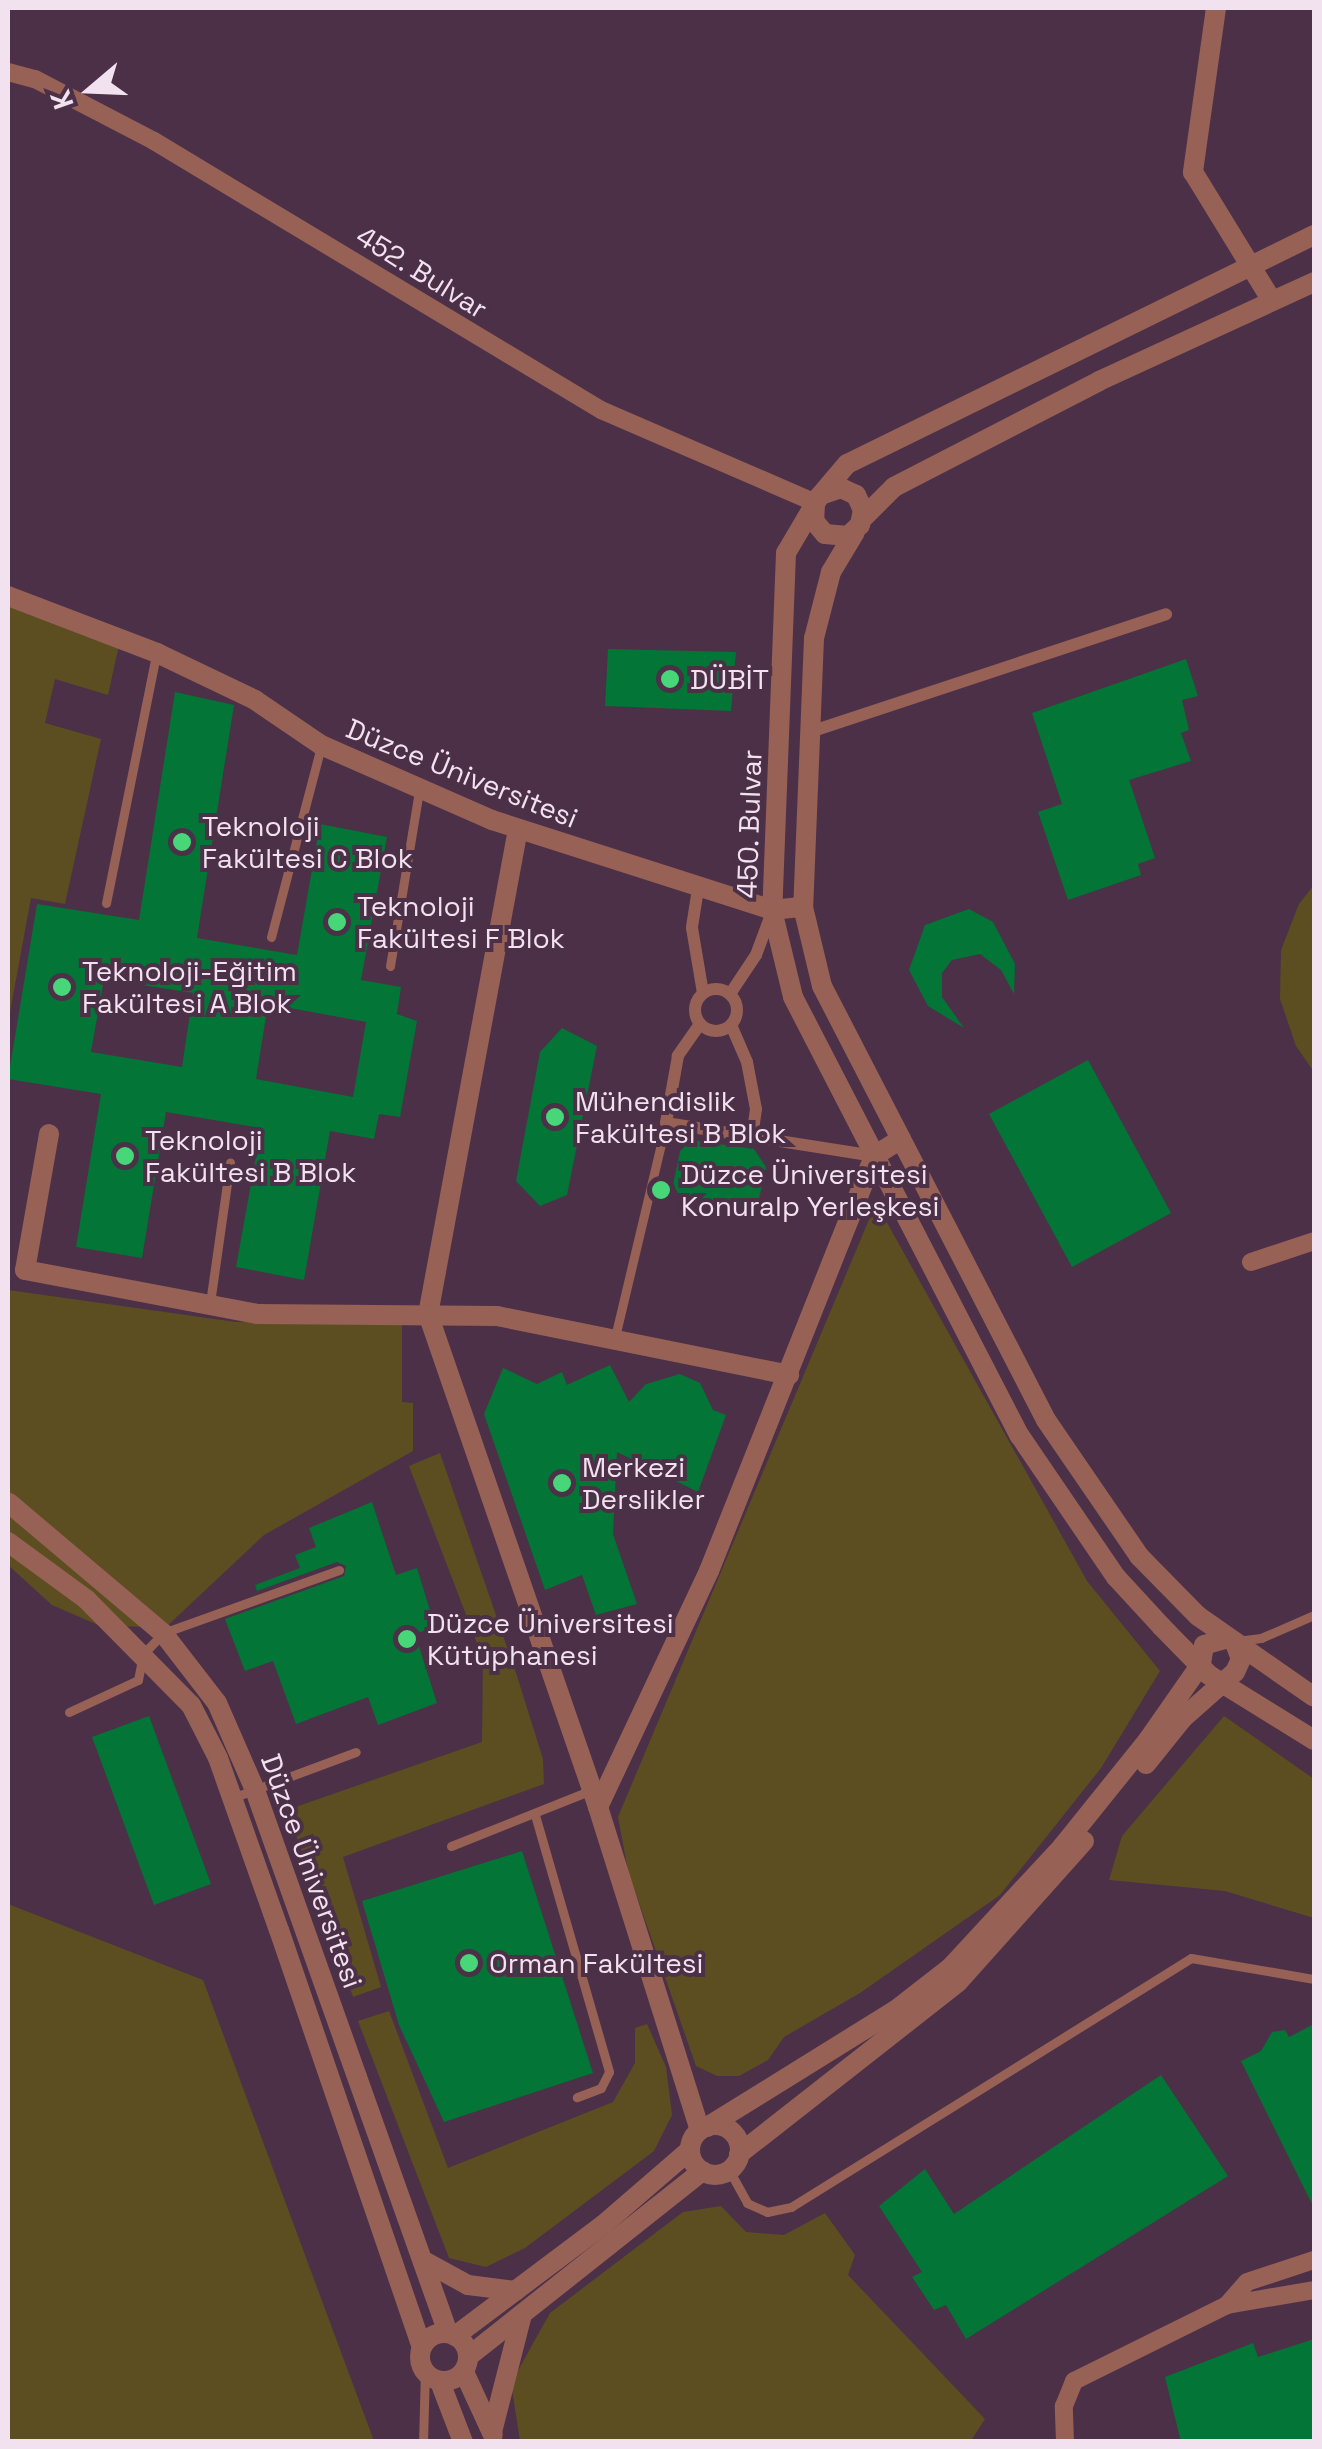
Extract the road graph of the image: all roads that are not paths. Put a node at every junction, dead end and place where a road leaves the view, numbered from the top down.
1 (1216, 8) edge
2 (8, 72) edge
3 (1314, 235) edge
4 (1254, 262) junction
5 (1314, 282) edge
6 (1272, 301) junction
7 (817, 500) junction
8 (859, 525) junction
9 (8, 596) edge
10 (1166, 614) dead end
11 (157, 652) junction
12 (810, 732) junction
13 (321, 746) junction
14 (420, 790) junction
15 (518, 829) junction
16 (698, 889) junction
17 (106, 902) dead end
18 (803, 907) junction
19 (772, 910) junction
20 (271, 937) dead end
21 (390, 966) dead end
22 (703, 993) junction
23 (730, 994) junction
24 (700, 1024) junction
25 (730, 1026) junction
26 (666, 1122) junction
27 (48, 1134) dead end
28 (752, 1136) junction
29 (901, 1139) junction
30 (874, 1156) junction
31 (230, 1162) dead end
32 (1314, 1241) edge
33 (1251, 1262) dead end
34 (210, 1305) junction
35 (428, 1314) junction
36 (615, 1340) junction
37 (789, 1375) junction
38 (8, 1491) edge
39 (8, 1505) edge
40 (8, 1542) edge
41 (338, 1570) dead end
42 (1314, 1615) edge
43 (163, 1633) junction
44 (1231, 1640) junction
45 (142, 1654) junction
46 (1201, 1664) junction
47 (1223, 1678) junction
48 (1314, 1697) edge
49 (69, 1712) dead end
50 (1314, 1740) edge
51 (356, 1752) dead end
52 (255, 1790) junction
53 (232, 1798) junction
54 (596, 1798) junction
55 (535, 1815) junction
56 (451, 1846) dead end
57 (1314, 1979) edge
58 (577, 2096) dead end
59 (704, 2128) junction
60 (690, 2150) junction
61 (734, 2162) junction
62 (702, 2172) junction
63 (1314, 2260) edge
64 (424, 2262) junction
65 (1314, 2290) edge
66 (516, 2292) junction
67 (1227, 2306) junction
68 (522, 2318) junction
69 (452, 2334) junction
70 (422, 2347) junction
71 (466, 2364) junction
72 (432, 2377) junction
73 (494, 2437) edge
74 (423, 2442) edge
75 (463, 2442) edge
76 (1065, 2442) edge

1 - 4 street
2 - 7 street, 452. Bulvar
3 - 4 street, 450. Bulvar
4 - 6 street
4 - 7 street, 450. Bulvar
5 - 6 street, 450. Bulvar
6 - 8 street, 450. Bulvar
7 - 8 street
7 - 8 street
7 - 19 street, 450. Bulvar
8 - 12 street, 450. Bulvar
9 - 11 street, Düzce Üniversitesi
10 - 12 street
11 - 13 street, Düzce Üniversitesi
11 - 17 lane
12 - 18 street, 450. Bulvar
13 - 14 street, Düzce Üniversitesi
13 - 20 lane
14 - 15 street, Düzce Üniversitesi
14 - 21 lane
15 - 16 street, Düzce Üniversitesi
15 - 35 street
16 - 19 street, Düzce Üniversitesi
16 - 22 street
18 - 19 street, Düzce Üniversitesi
18 - 29 street, 450. Bulvar
19 - 23 street
19 - 30 street, 450. Bulvar
22 - 23 street
22 - 24 street
23 - 25 street
24 - 25 street
24 - 26 street
25 - 28 street
26 - 28 street
26 - 36 lane
27 - 34 street
28 - 30 street
29 - 30 street
29 - 44 street, 450. Bulvar
30 - 37 street
30 - 46 street, 450. Bulvar
31 - 34 lane
32 - 33 street
34 - 35 street
35 - 36 street
35 - 54 street
36 - 37 street
37 - 54 street
38 - 39 street
39 - 43 street, Düzce Üniversitesi
40 - 45 street
41 - 43 lane
42 - 44 lane
43 - 45 lane
43 - 52 street, Düzce Üniversitesi
44 - 46 street
44 - 47 street
44 - 48 street, 450. Bulvar
45 - 49 lane
45 - 53 street
46 - 47 street, 450. Bulvar
46 - 59 street
47 - 50 street
47 - 61 street
51 - 52 lane
52 - 53 lane
52 - 64 street, Düzce Üniversitesi
53 - 70 street
54 - 55 lane
54 - 59 street
55 - 56 lane
55 - 58 lane
57 - 61 lane
59 - 60 street
59 - 61 street
60 - 62 street
60 - 66 street
61 - 62 street
62 - 68 street
63 - 67 street
64 - 66 street
64 - 69 street, Düzce Üniversitesi
65 - 67 street
66 - 69 street
67 - 76 street
68 - 71 street
68 - 73 street
69 - 70 street
69 - 71 street, Düzce Üniversitesi
70 - 72 street
71 - 72 street
71 - 73 street, Düzce Üniversitesi
72 - 74 lane
72 - 75 street

